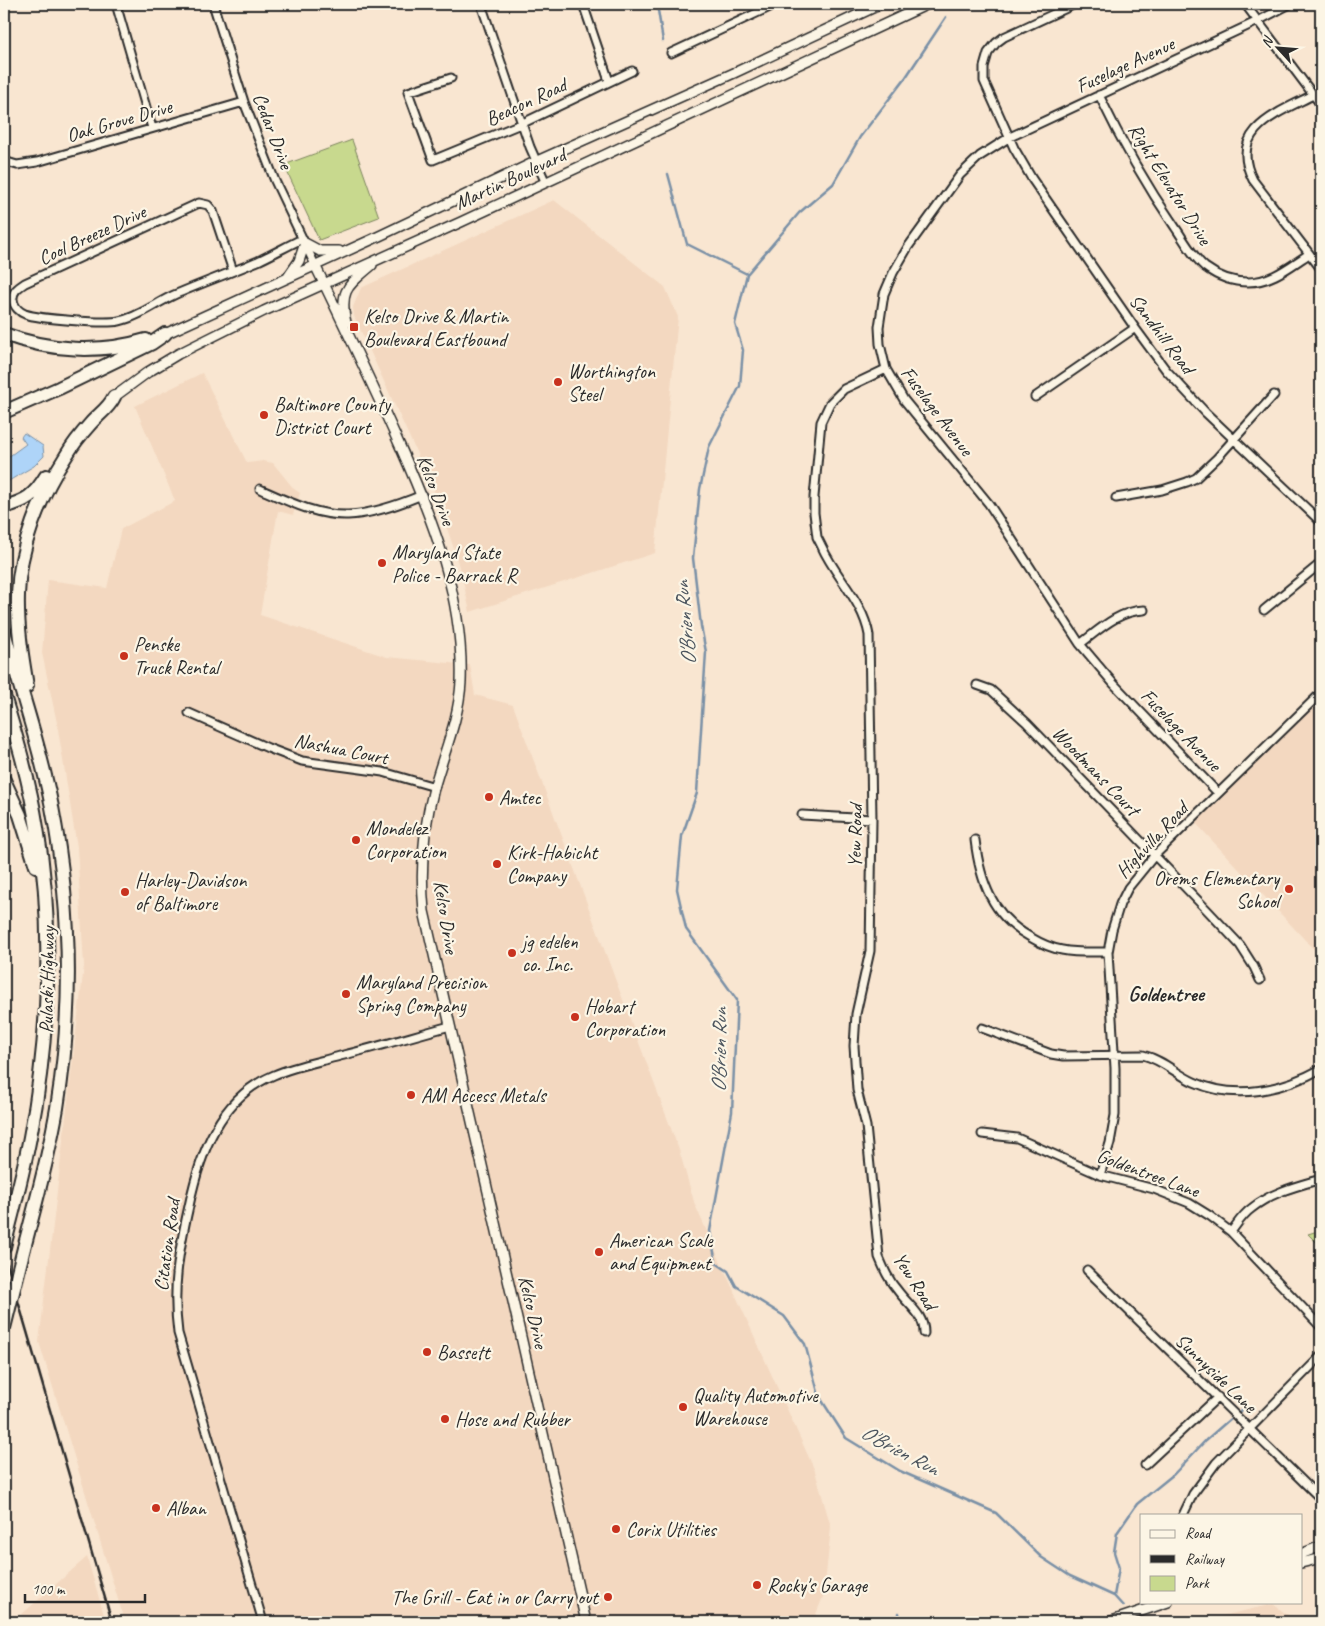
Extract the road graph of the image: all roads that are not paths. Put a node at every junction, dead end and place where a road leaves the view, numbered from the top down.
1 (116, 4) edge
2 (213, 4) edge
3 (375, 4) edge
4 (388, 4) edge
5 (481, 4) edge
6 (583, 4) edge
7 (776, 4) edge
8 (879, 4) edge
9 (928, 4) edge
10 (1075, 4) edge
11 (1245, 4) edge
12 (1290, 4) edge
13 (761, 7) edge
14 (1258, 21) junction
15 (672, 53) dead end
16 (632, 71) dead end
17 (451, 78) dead end
18 (609, 81) junction
19 (1099, 95) junction
20 (1314, 95) junction
21 (244, 102) junction
22 (1321, 105) edge
23 (523, 123) junction
24 (152, 128) junction
25 (1010, 137) junction
26 (4, 161) edge
27 (537, 161) junction
28 (545, 181) junction
29 (303, 241) junction
30 (348, 249) junction
31 (1309, 254) junction
32 (380, 259) junction
33 (315, 265) junction
34 (1321, 269) edge
35 (233, 272) junction
36 (288, 277) junction
37 (324, 284) junction
38 (1135, 328) junction
39 (4, 334) edge
40 (165, 334) junction
41 (349, 335) junction
42 (886, 369) junction
43 (1274, 395) dead end
44 (114, 397) junction
45 (1034, 397) dead end
46 (4, 412) edge
47 (1234, 439) junction
48 (260, 489) dead end
49 (422, 495) junction
50 (1116, 498) dead end
51 (4, 507) edge
52 (1321, 522) edge
53 (1321, 562) edge
54 (1144, 610) dead end
55 (1264, 610) dead end
56 (4, 632) edge
57 (1080, 644) junction
58 (977, 685) dead end
59 (1321, 693) edge
60 (4, 696) edge
61 (189, 713) dead end
62 (34, 733) junction
63 (4, 780) edge
64 (435, 786) junction
65 (1218, 792) junction
66 (802, 815) dead end
67 (872, 819) junction
68 (976, 840) dead end
69 (1154, 856) junction
70 (46, 902) junction
71 (65, 905) junction
72 (1108, 952) junction
73 (1260, 980) dead end
74 (450, 1026) junction
75 (982, 1028) dead end
76 (1113, 1056) junction
77 (1321, 1068) edge
78 (982, 1134) dead end
79 (1100, 1174) junction
80 (1321, 1179) edge
81 (1231, 1232) junction
82 (4, 1247) edge
83 (1087, 1270) dead end
84 (1321, 1327) edge
85 (4, 1328) edge
86 (924, 1333) dead end
87 (1321, 1356) edge
88 (1218, 1397) junction
89 (1250, 1429) junction
90 (1145, 1465) dead end
91 (1321, 1499) edge
92 (1183, 1514) edge
93 (1321, 1546) edge
94 (1302, 1554) edge
95 (1321, 1558) edge
96 (1302, 1563) edge
97 (1162, 1604) edge
98 (263, 1622) edge
99 (586, 1622) edge
100 (1109, 1622) edge

1 - 24 street
2 - 21 street, Cedar Drive
3 - 4 street
5 - 23 street
6 - 18 street
7 - 13 street
8 - 27 main road, Martin Boulevard
9 - 28 main road, Martin Boulevard
10 - 25 street, Sandhill Road
11 - 14 street
12 - 14 street, Fuselage Avenue
13 - 15 street
14 - 19 street, Fuselage Avenue
14 - 20 street
16 - 18 street, Beacon Road
17 - 23 street, Beacon Road
18 - 23 street, Beacon Road
19 - 25 street, Fuselage Avenue
19 - 31 street, Right Elevator Drive
20 - 22 street
20 - 31 street
21 - 24 street, Oak Grove Drive
21 - 29 street, Cedar Drive
23 - 27 street
24 - 26 street, Oak Grove Drive
25 - 38 street, Sandhill Road
25 - 42 street, Fuselage Avenue
27 - 28 street
27 - 30 main road, Martin Boulevard
28 - 32 main road, Martin Boulevard
29 - 30 main road
29 - 33 street, Cedar Drive
29 - 35 street, Cool Breeze Drive
29 - 36 main road
30 - 33 main road, Martin Boulevard
31 - 34 street
32 - 37 main road, Martin Boulevard
32 - 41 main road
33 - 36 main road, Martin Boulevard
33 - 37 main road, Kelso Drive
35 - 35 street, Cool Breeze Drive
36 - 40 main road, Martin Boulevard
37 - 41 main road, Kelso Drive
37 - 44 main road, Martin Boulevard
38 - 45 street
38 - 47 street, Sandhill Road
39 - 40 highway
40 - 46 highway
41 - 49 main road, Kelso Drive
42 - 57 street, Fuselage Avenue
42 - 67 street, Yew Road
43 - 47 street
44 - 51 highway
44 - 62 highway
47 - 50 street
47 - 52 street, Sandhill Road
48 - 49 street
49 - 64 main road, Kelso Drive
53 - 55 street
54 - 57 street
56 - 62 highway, Pulaski Highway
57 - 65 street, Fuselage Avenue
58 - 69 street, Woodmans Court
59 - 65 street, Highvilla Road
60 - 70 highway, Pulaski Highway
61 - 64 street, Nashua Court
62 - 71 highway, Pulaski Highway
63 - 70 highway
64 - 74 main road, Kelso Drive
65 - 69 street, Highvilla Road
66 - 67 street
67 - 86 street, Yew Road
68 - 72 street
69 - 72 street, Highvilla Road
69 - 73 street, Woodmans Court
70 - 71 highway
70 - 82 highway, Pulaski Highway
71 - 85 highway, Pulaski Highway, bridge
72 - 76 street, Highvilla Road
74 - 98 street, Citation Road
74 - 99 main road, Kelso Drive
75 - 76 street
76 - 77 street
76 - 79 street, Highvilla Road
78 - 79 street, Goldentree Lane
79 - 81 street, Goldentree Lane
80 - 81 street
81 - 84 street, Goldentree Lane
83 - 88 street, Sunnyside Lane
87 - 89 street
88 - 89 street, Sunnyside Lane
88 - 90 street
89 - 91 street, Sunnyside Lane
89 - 92 street
93 - 94 main road
95 - 96 main road
97 - 100 main road

